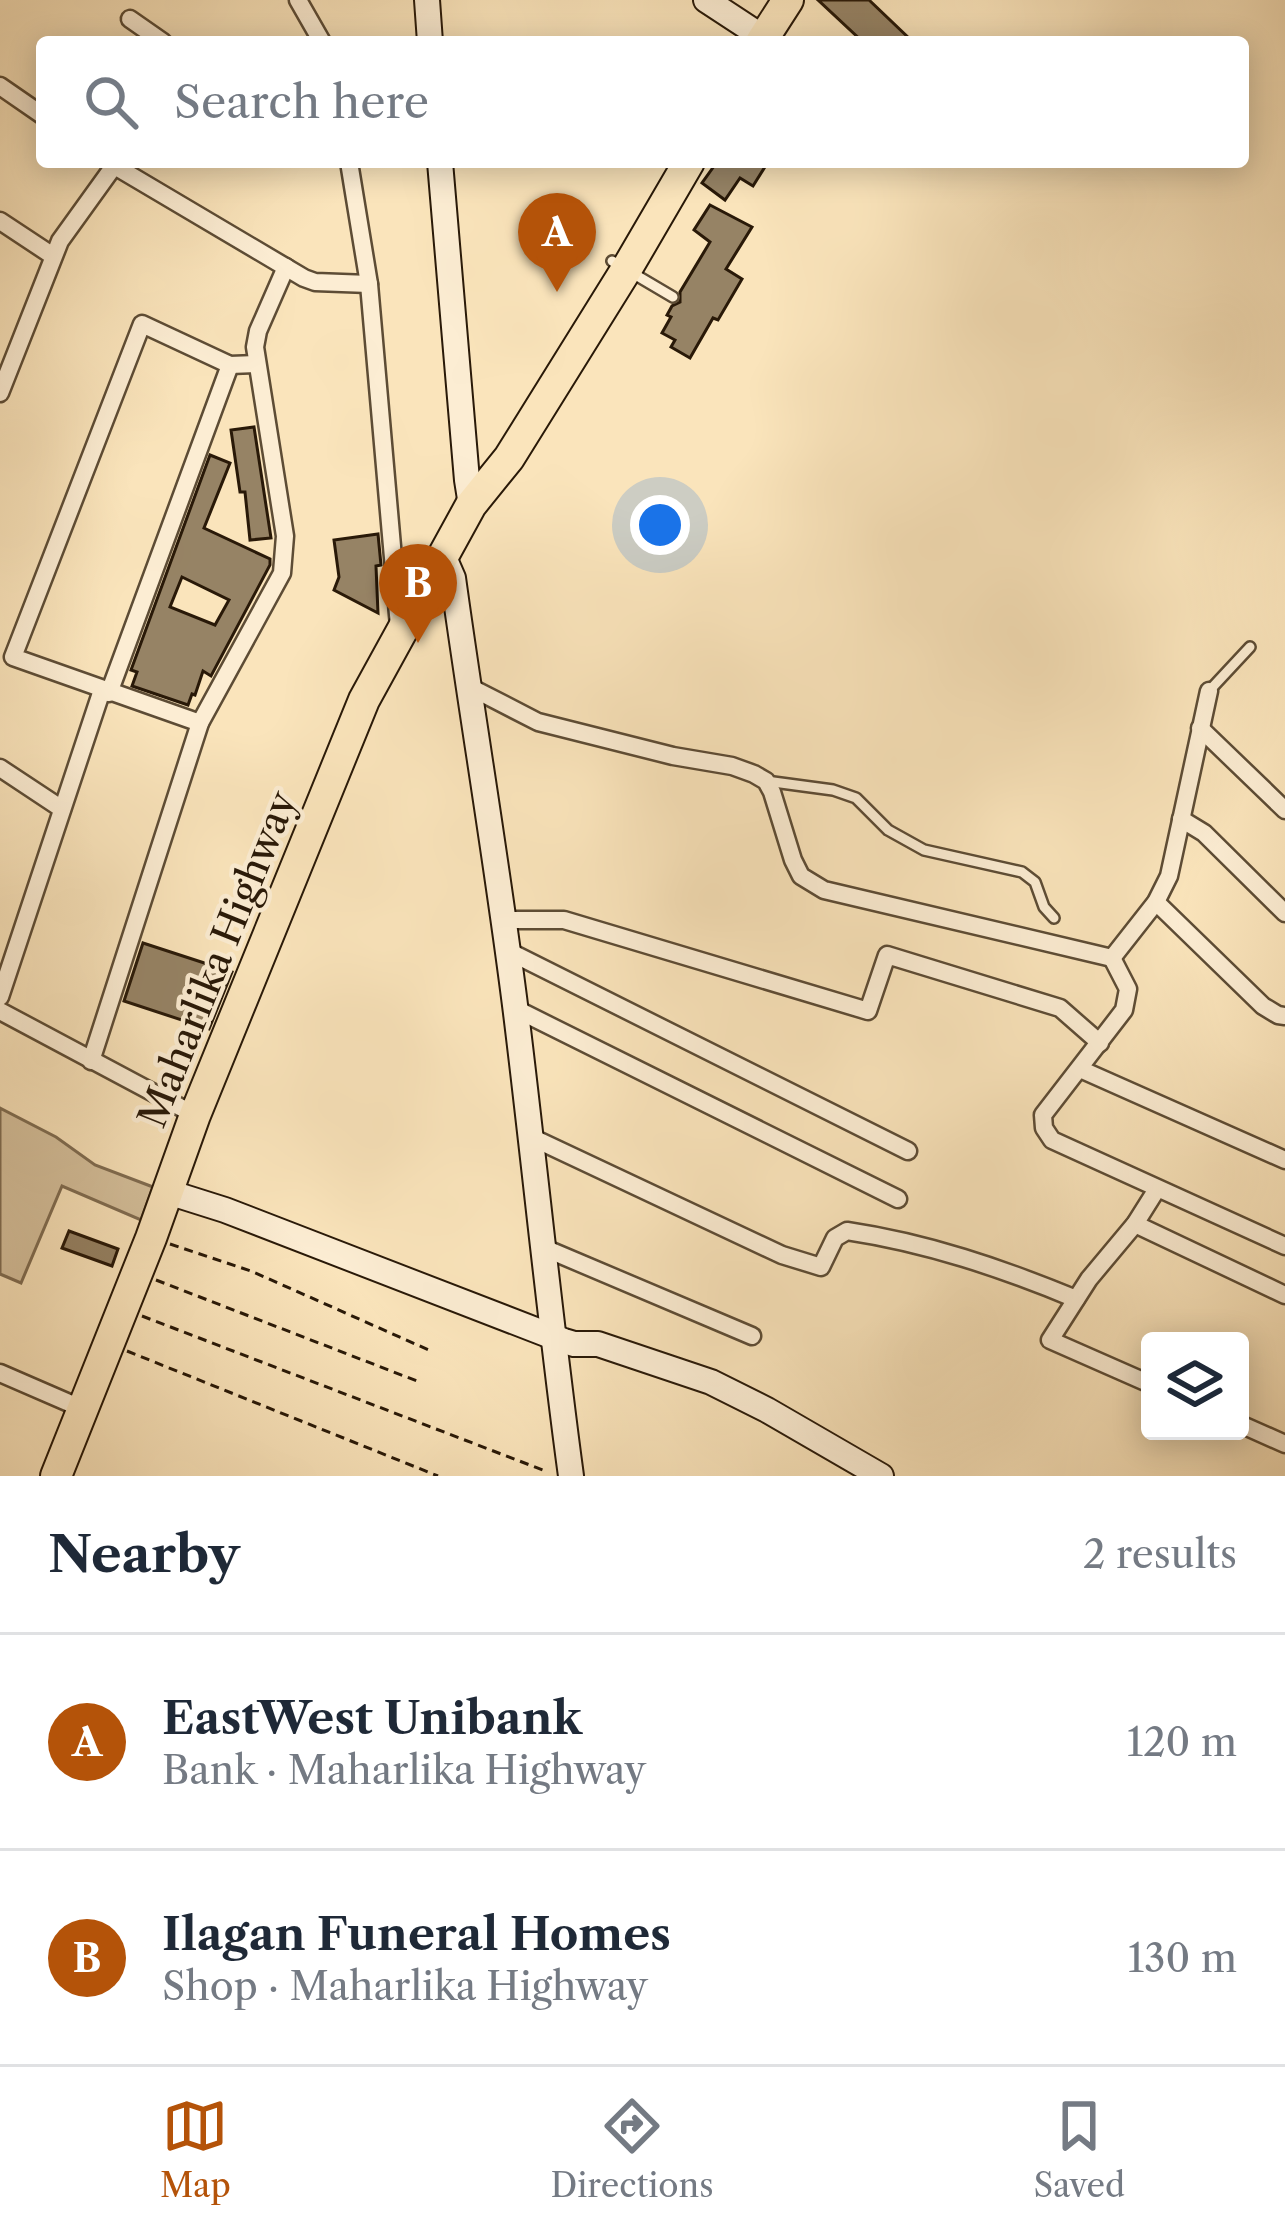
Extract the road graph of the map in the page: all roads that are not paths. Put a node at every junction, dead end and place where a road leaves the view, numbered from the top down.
1 (298, 0) edge
2 (427, 0) edge
3 (706, 0) edge
4 (771, 0) edge
5 (788, 0) edge
6 (130, 19) dead end
7 (155, 36) edge
8 (319, 36) edge
9 (430, 36) edge
10 (753, 36) edge
11 (757, 36) edge
12 (758, 36) edge
13 (0, 86) edge
14 (36, 112) edge
15 (108, 168) edge
16 (118, 168) edge
17 (350, 168) edge
18 (441, 168) edge
19 (669, 168) edge
20 (684, 168) edge
21 (0, 221) edge
22 (644, 221) junction
23 (53, 256) junction
24 (619, 266) junction
25 (286, 267) junction
26 (369, 284) junction
27 (673, 297) dead end
28 (256, 364) junction
29 (230, 365) junction
30 (0, 393) edge
31 (478, 496) junction
32 (443, 555) junction
33 (400, 632) junction
34 (1250, 647) dead end
35 (468, 686) junction
36 (1209, 691) joint
37 (105, 692) junction
38 (200, 723) junction
39 (1200, 728) junction
40 (0, 768) edge
41 (766, 781) junction
42 (62, 809) junction
43 (1285, 810) edge
44 (1180, 819) junction
45 (1156, 902) junction
46 (1285, 913) edge
47 (1054, 917) dead end
48 (503, 920) junction
49 (508, 951) junction
50 (1112, 958) junction
51 (0, 997) edge
52 (516, 1009) junction
53 (0, 1011) edge
54 (1285, 1016) edge
55 (1100, 1042) junction
56 (91, 1061) junction
57 (1080, 1069) junction
58 (195, 1115) junction
59 (531, 1137) junction
60 (908, 1151) dead end
61 (1285, 1160) edge
62 (1157, 1189) junction
63 (168, 1192) junction
64 (898, 1199) dead end
65 (1135, 1224) junction
66 (1285, 1246) edge
67 (542, 1247) junction
68 (1285, 1295) edge
69 (1076, 1299) junction
70 (551, 1335) junction
71 (752, 1336) dead end
72 (0, 1373) edge
73 (1141, 1380) edge
74 (83, 1409) junction
75 (1249, 1428) edge
76 (1285, 1444) edge
77 (865, 1473) edge
78 (560, 1474) edge
79 (56, 1476) edge

1 - 8 street
2 - 9 street
3 - 10 street
4 - 11 highway
5 - 12 highway
6 - 7 street
13 - 14 street
15 - 23 street
16 - 25 street
17 - 26 street
18 - 31 street
19 - 22 highway, Maharlika Highway
20 - 22 highway, Maharlika Highway
21 - 23 street
22 - 24 highway, Maharlika Highway
23 - 30 street
24 - 27 lane
24 - 31 highway, Maharlika Highway
25 - 26 street
25 - 28 street
26 - 33 street
28 - 29 street
28 - 38 street
29 - 37 street
29 - 37 street
31 - 32 highway, Maharlika Highway
32 - 33 highway, Maharlika Highway
32 - 35 street
33 - 58 highway, Maharlika Highway
34 - 36 lane
35 - 41 street
35 - 48 street
36 - 39 street
37 - 38 street
37 - 42 street
38 - 56 street
39 - 43 street
39 - 44 street
40 - 42 street
41 - 47 lane
41 - 50 street
42 - 51 street
44 - 45 street
44 - 46 street
45 - 50 street
45 - 54 street
48 - 49 street
48 - 55 street
49 - 52 street
49 - 60 street
50 - 55 street
52 - 59 street
52 - 64 street
53 - 56 street
55 - 57 street
56 - 58 street
57 - 61 street
57 - 62 street
58 - 63 highway, Maharlika Highway
59 - 67 street
59 - 69 street
62 - 65 street
62 - 66 street
63 - 70 street
63 - 74 highway, Maharlika Highway
65 - 68 street
65 - 69 street
67 - 70 street
67 - 71 street
69 - 73 street
70 - 77 street
70 - 78 street
72 - 74 street
74 - 79 highway, Maharlika Highway
75 - 76 street

